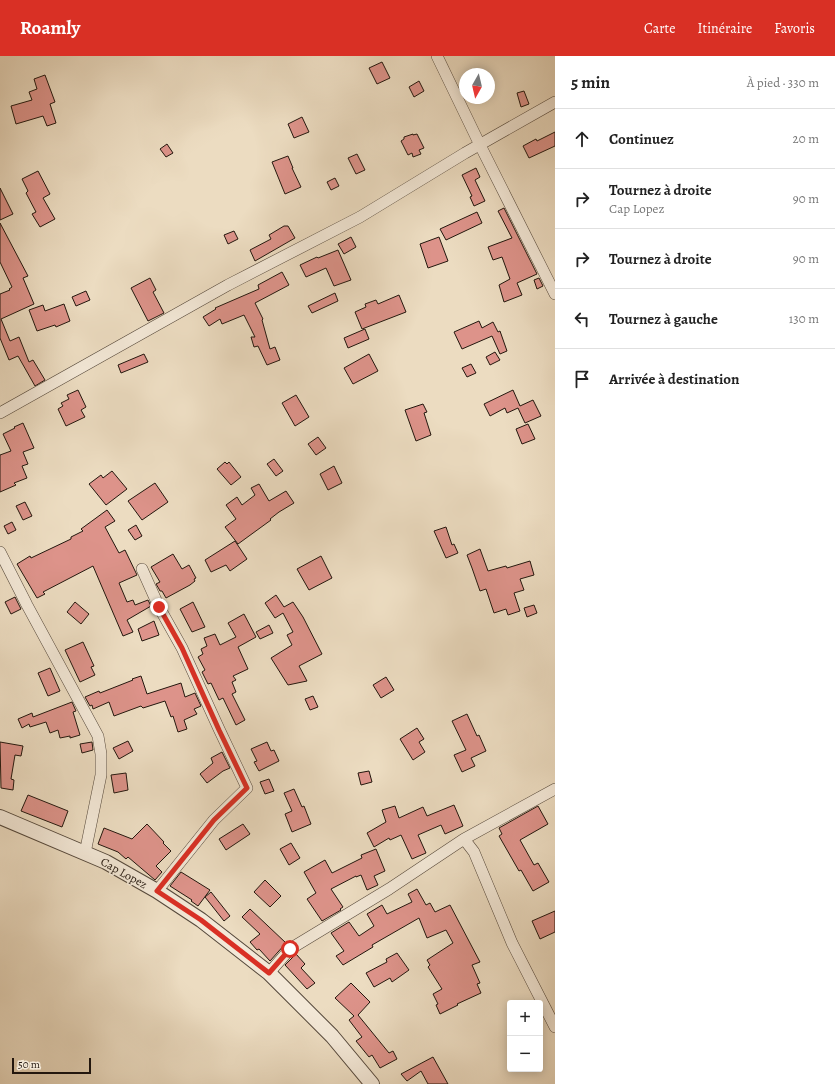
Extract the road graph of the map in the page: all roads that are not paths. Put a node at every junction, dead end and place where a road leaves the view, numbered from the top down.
1 (437, 56) edge
2 (555, 102) edge
3 (480, 144) junction
4 (555, 294) edge
5 (0, 413) edge
6 (0, 552) edge
7 (142, 569) dead end
8 (555, 790) edge
9 (0, 817) edge
10 (464, 839) junction
11 (85, 853) junction
12 (157, 891) junction
13 (269, 973) junction
14 (555, 1027) edge
15 (372, 1084) edge

1 - 3 street
2 - 3 street
3 - 4 street
3 - 5 street
6 - 11 street
7 - 12 street
8 - 10 street
9 - 11 street, Cap Lopez
10 - 13 street
10 - 14 street
11 - 12 street, Cap Lopez
12 - 13 street, Cap Lopez
13 - 15 street, Cap Lopez

